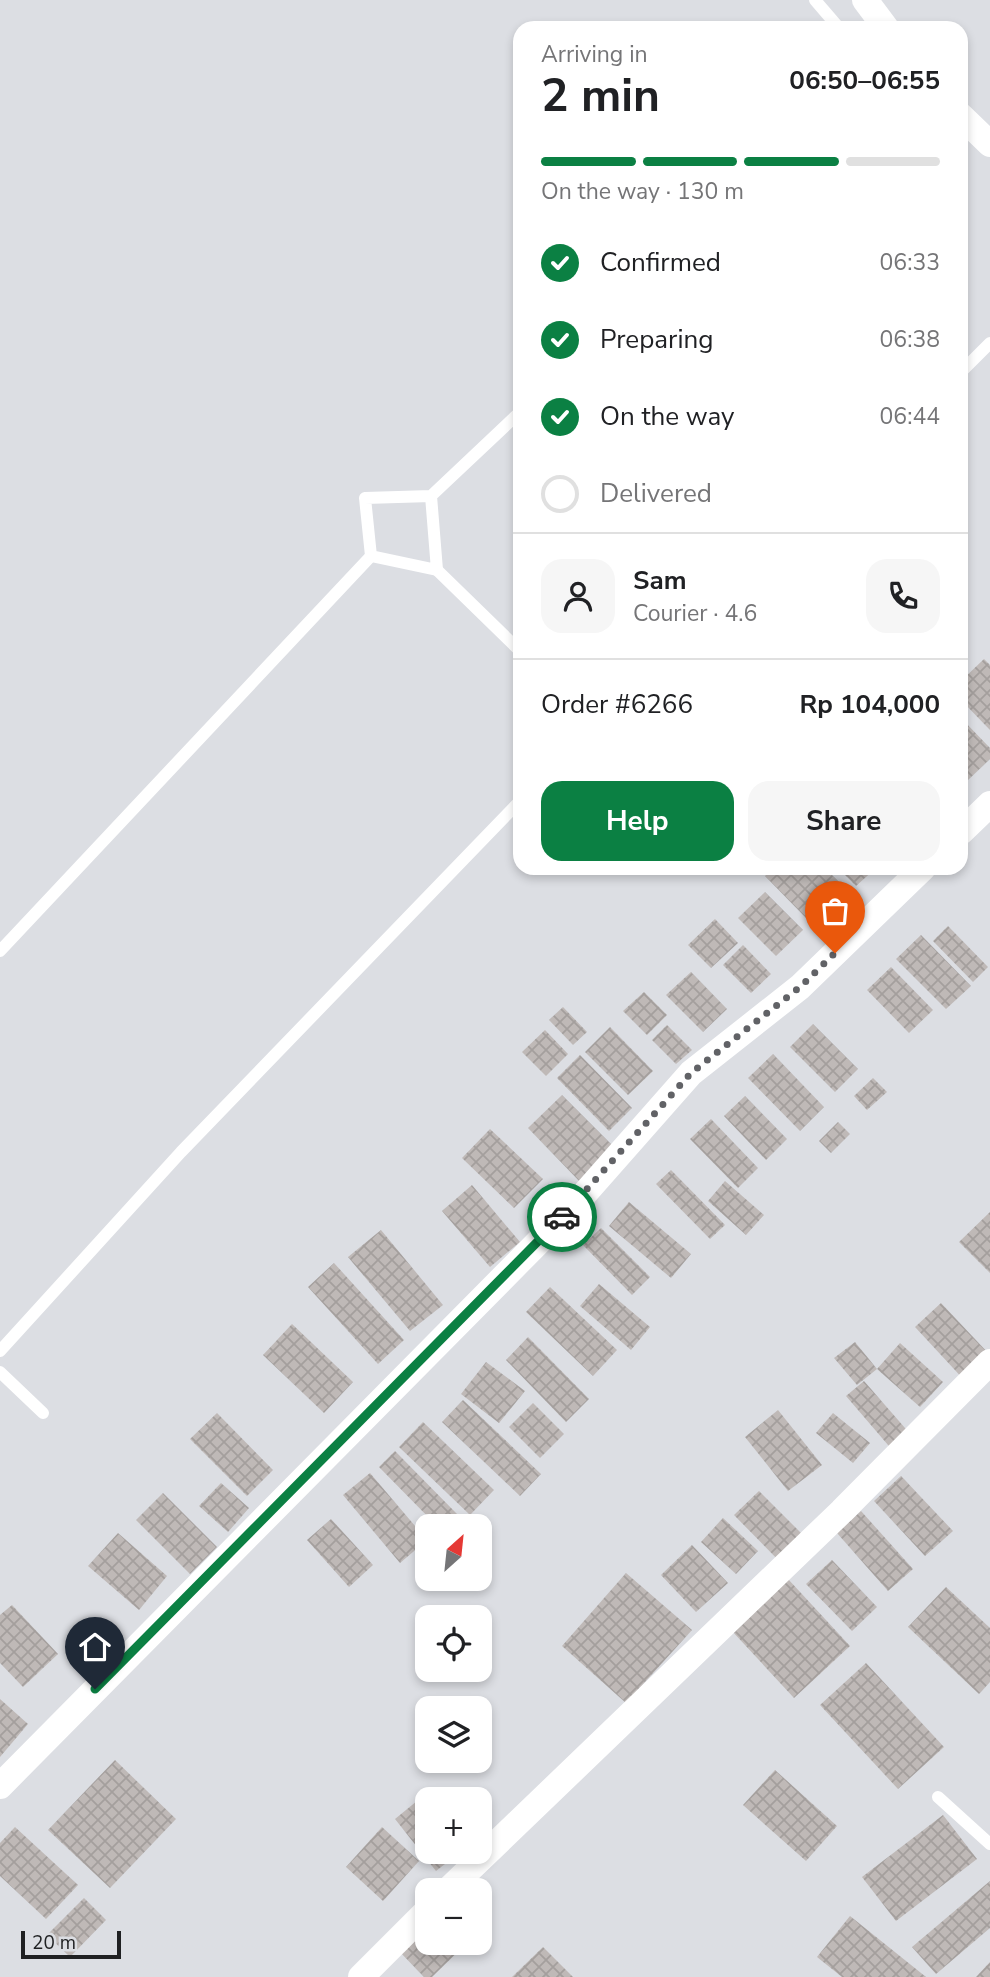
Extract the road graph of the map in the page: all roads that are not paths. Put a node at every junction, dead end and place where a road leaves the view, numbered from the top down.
1 (815, 0) edge
2 (865, 0) edge
3 (833, 21) edge
4 (881, 21) edge
5 (968, 123) edge
6 (990, 144) edge
7 (990, 344) edge
8 (968, 365) edge
9 (513, 419) edge
10 (431, 496) junction
11 (371, 556) junction
12 (437, 570) junction
13 (513, 644) edge
14 (990, 804) edge
15 (513, 808) edge
16 (968, 825) edge
17 (916, 875) edge
18 (0, 951) edge
19 (0, 1351) edge
20 (990, 1362) edge
21 (0, 1372) edge
22 (43, 1413) dead end
23 (0, 1786) edge
24 (938, 1797) dead end
25 (990, 1844) edge
26 (460, 1878) edge
27 (415, 1923) edge
28 (360, 1977) edge

1 - 3 lane
2 - 4 street
5 - 6 street
7 - 8 lane
9 - 10 lane
10 - 11 lane
10 - 12 lane
11 - 12 lane
11 - 18 lane
12 - 13 lane
14 - 16 street
15 - 19 lane
17 - 23 street
20 - 26 street
21 - 22 lane
24 - 25 lane
27 - 28 street

